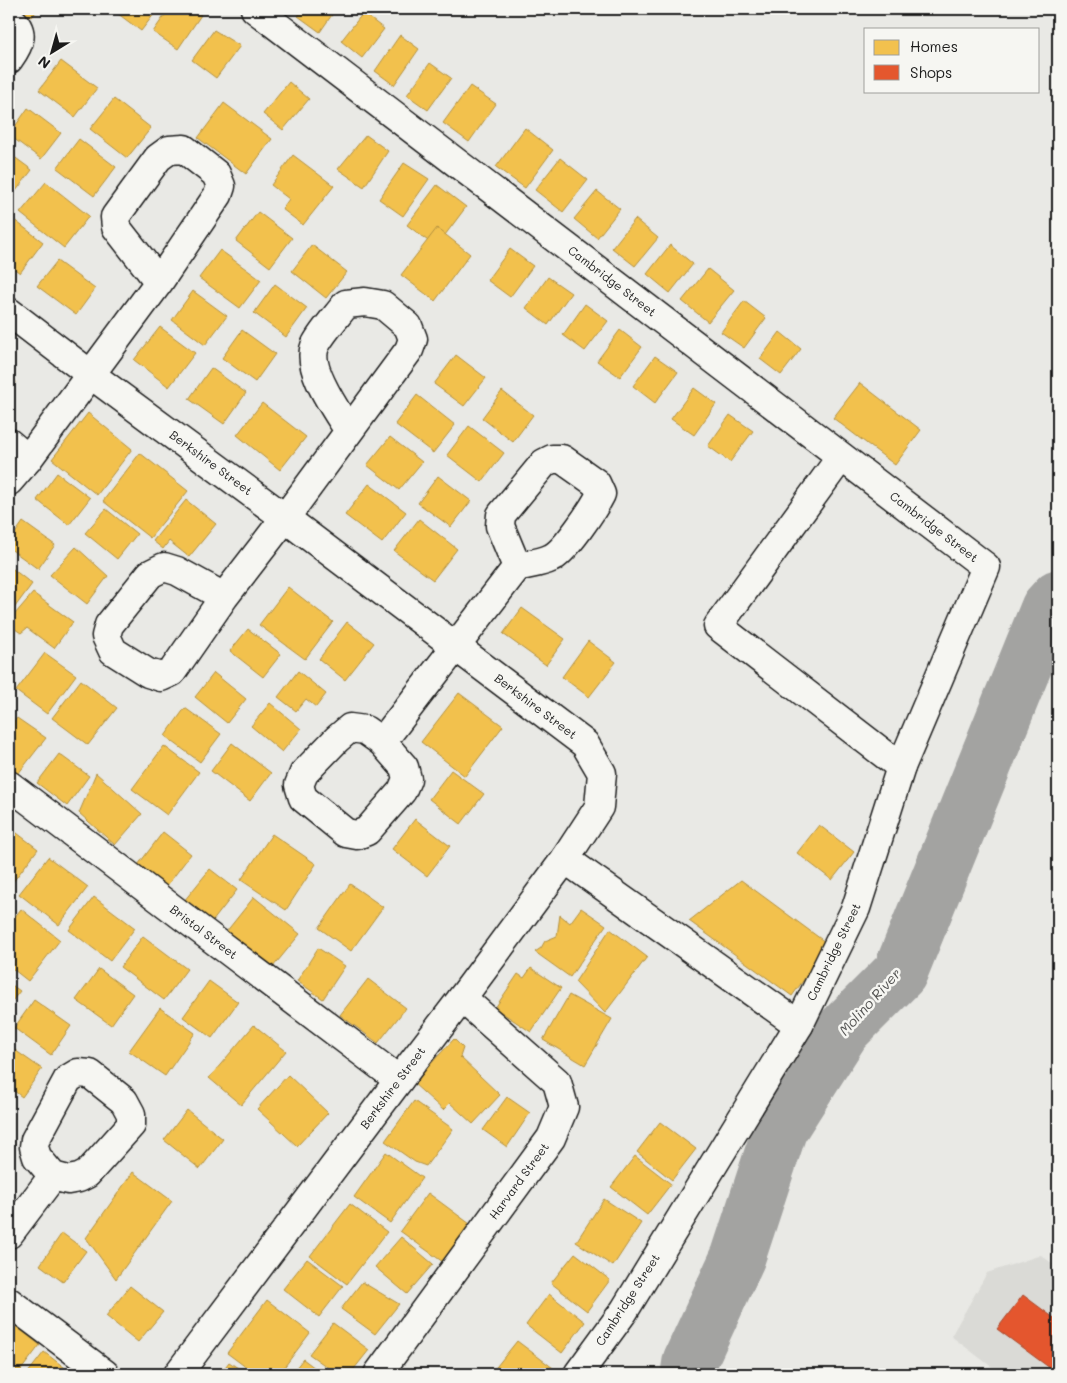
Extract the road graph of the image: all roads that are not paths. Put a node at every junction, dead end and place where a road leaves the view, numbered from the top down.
1 (255, 9) edge
2 (9, 18) edge
3 (9, 59) edge
4 (159, 282) junction
5 (9, 312) edge
6 (90, 374) junction
7 (349, 431) dead end
8 (18, 451) edge
9 (841, 456) junction
10 (9, 480) edge
11 (285, 518) junction
12 (517, 567) dead end
13 (224, 596) dead end
14 (456, 646) junction
15 (382, 742) dead end
16 (901, 767) junction
17 (9, 785) edge
18 (565, 859) junction
19 (462, 998) junction
20 (798, 1025) junction
21 (399, 1080) junction
22 (53, 1176) dead end
23 (9, 1234) edge
24 (9, 1302) edge
25 (105, 1374) edge
26 (178, 1374) edge
27 (378, 1374) edge
28 (578, 1374) edge

1 - 9 street, Cambridge Street
2 - 3 street
4 - 4 street
4 - 6 street
5 - 6 street, Berkshire Street
6 - 8 street
6 - 11 street, Berkshire Street
7 - 11 street
8 - 10 street
9 - 16 street, Cambridge Street
9 - 16 street
11 - 13 street
11 - 14 street, Berkshire Street
12 - 14 street
14 - 15 street
14 - 18 street, Berkshire Street
16 - 20 street, Cambridge Street
17 - 21 street, Bristol Street
18 - 19 street, Berkshire Street
18 - 20 street
19 - 21 street, Berkshire Street
19 - 27 street, Harvard Street
20 - 28 street, Cambridge Street
21 - 26 street, Berkshire Street
22 - 23 street
24 - 25 street

